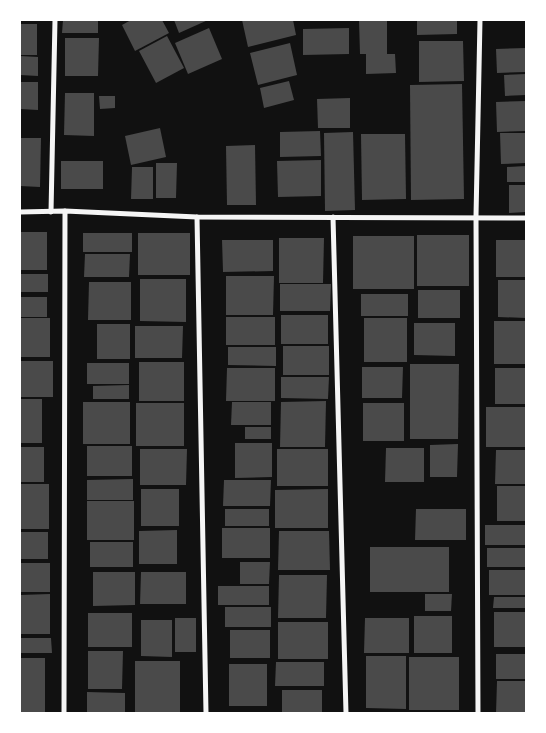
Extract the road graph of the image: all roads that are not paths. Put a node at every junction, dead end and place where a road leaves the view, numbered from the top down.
1 (55, 20) edge
2 (480, 20) edge
3 (20, 212) edge
4 (51, 212) junction
5 (65, 212) junction
6 (476, 216) junction
7 (197, 217) junction
8 (333, 217) junction
9 (526, 218) edge
10 (64, 713) edge
11 (206, 713) edge
12 (346, 713) edge
13 (478, 713) edge

1 - 4 street
2 - 6 street
3 - 4 street
4 - 5 street
5 - 7 street
5 - 10 street
6 - 8 street
6 - 9 street
6 - 13 street
7 - 8 street
7 - 11 street
8 - 12 street

